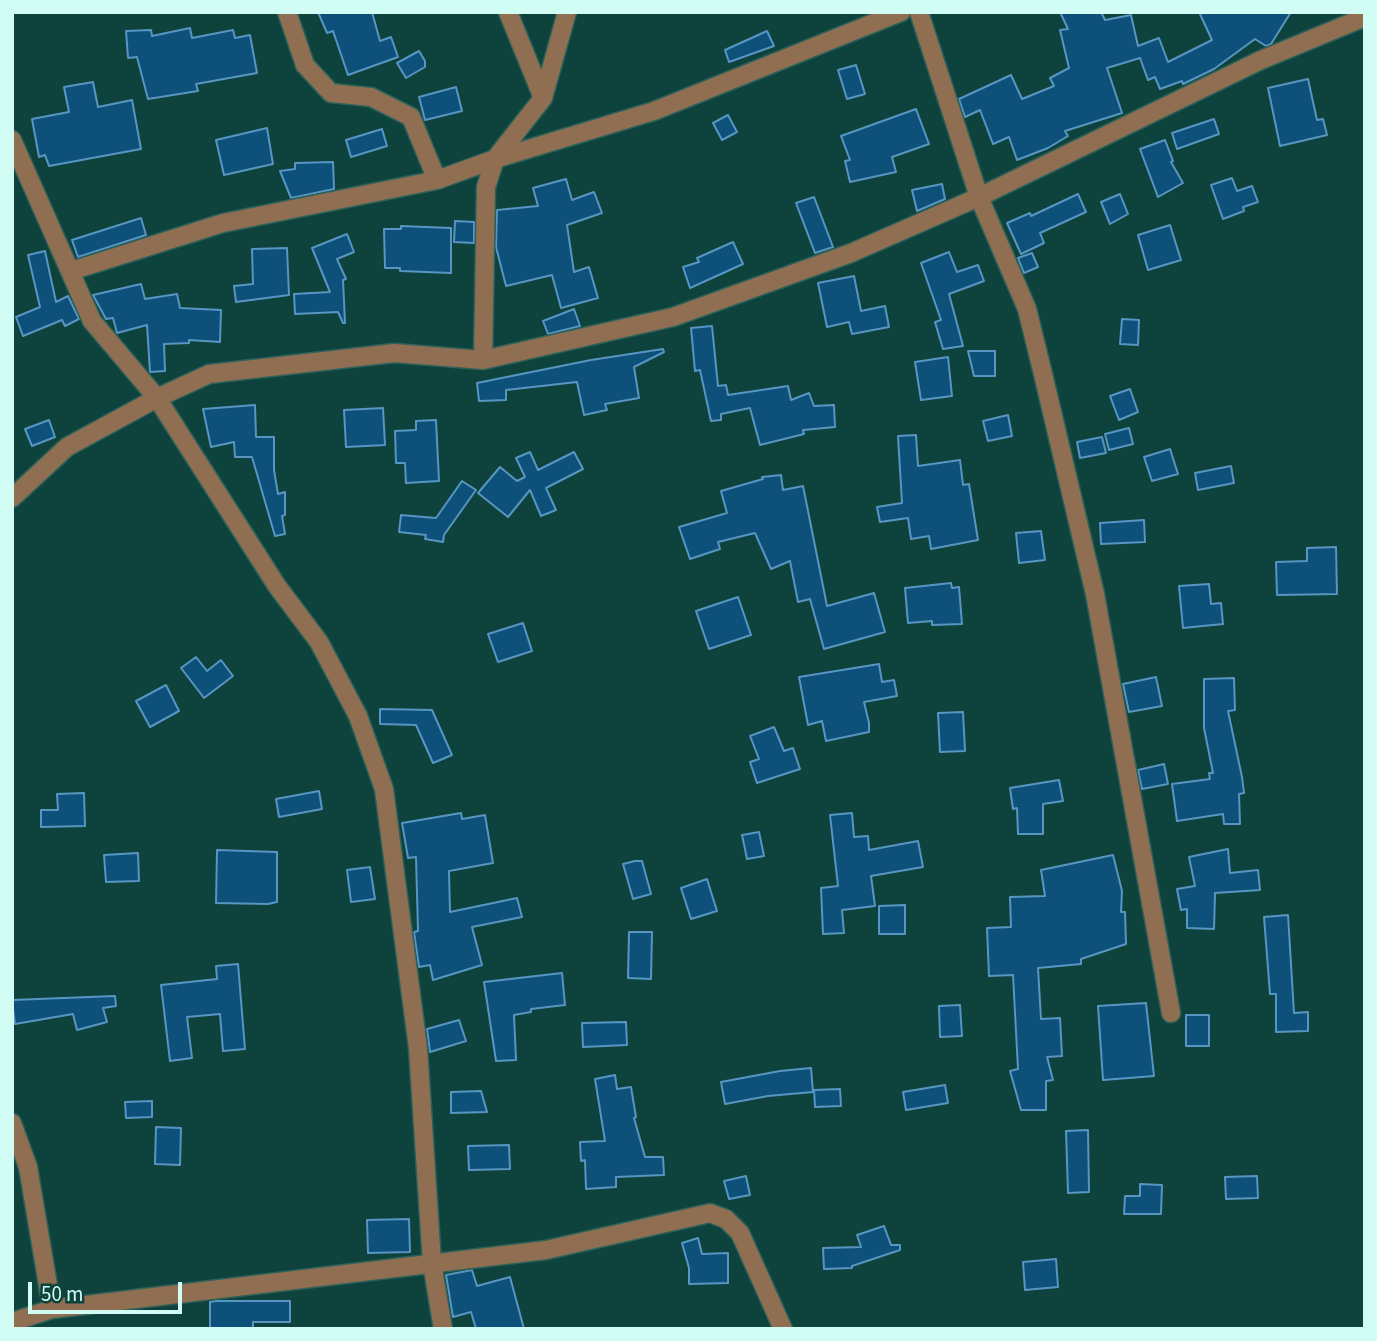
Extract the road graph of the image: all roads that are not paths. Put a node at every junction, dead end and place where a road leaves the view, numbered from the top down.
1 (287, 12) edge
2 (508, 12) edge
3 (567, 12) edge
4 (901, 12) edge
5 (919, 12) edge
6 (1365, 16) edge
7 (543, 98) junction
8 (12, 140) edge
9 (495, 159) junction
10 (436, 180) junction
11 (979, 197) junction
12 (71, 271) junction
13 (483, 360) junction
14 (157, 398) junction
15 (12, 498) edge
16 (1171, 1013) dead end
17 (12, 1123) edge
18 (432, 1263) junction
19 (52, 1309) junction
20 (12, 1322) edge
21 (443, 1329) edge
22 (783, 1329) edge

1 - 10 street
2 - 7 street
3 - 7 street
4 - 9 street
5 - 11 street
6 - 11 street
7 - 9 street
8 - 12 street
9 - 10 street
9 - 13 street
10 - 12 street
11 - 13 street
11 - 16 street
12 - 14 street
13 - 14 street
14 - 15 street
14 - 18 street
17 - 19 street
18 - 19 street
18 - 21 street
18 - 22 street
19 - 20 street

